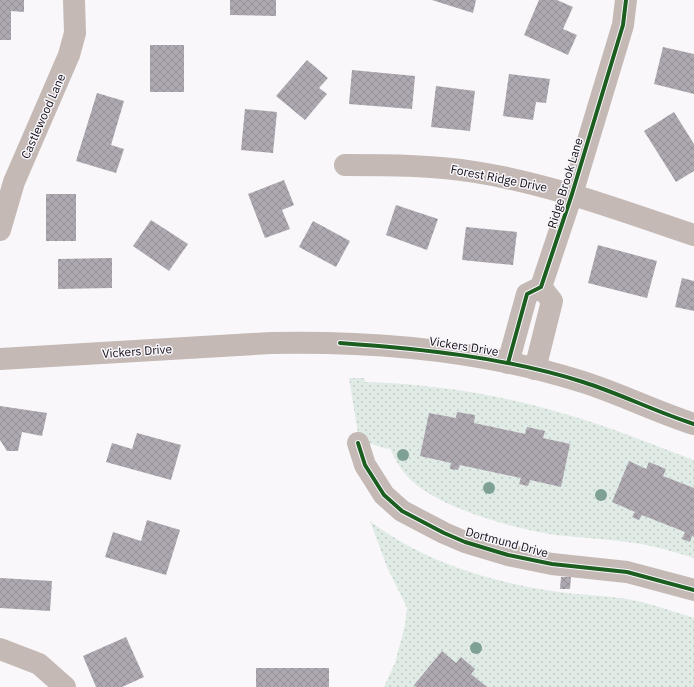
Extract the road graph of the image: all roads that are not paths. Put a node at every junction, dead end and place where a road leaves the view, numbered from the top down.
1 (74, 0) edge
2 (626, 0) edge
3 (345, 164) dead end
4 (572, 194) junction
5 (0, 230) edge
6 (694, 235) edge
7 (541, 287) junction
8 (0, 359) edge
9 (508, 363) junction
10 (535, 369) junction
11 (694, 424) edge
12 (358, 443) dead end
13 (694, 590) edge
14 (0, 649) edge
15 (65, 687) edge

1 - 5 street, Castlewood Lane
2 - 4 street, Ridge Brook Lane
3 - 4 street, Forest Ridge Drive
4 - 6 street, Forest Ridge Drive
4 - 7 street, Ridge Brook Lane
7 - 9 street
7 - 10 street
8 - 9 street, Vickers Drive
9 - 10 street, Vickers Drive
10 - 11 street, Vickers Drive
12 - 13 street, Dortmund Drive
14 - 15 street

